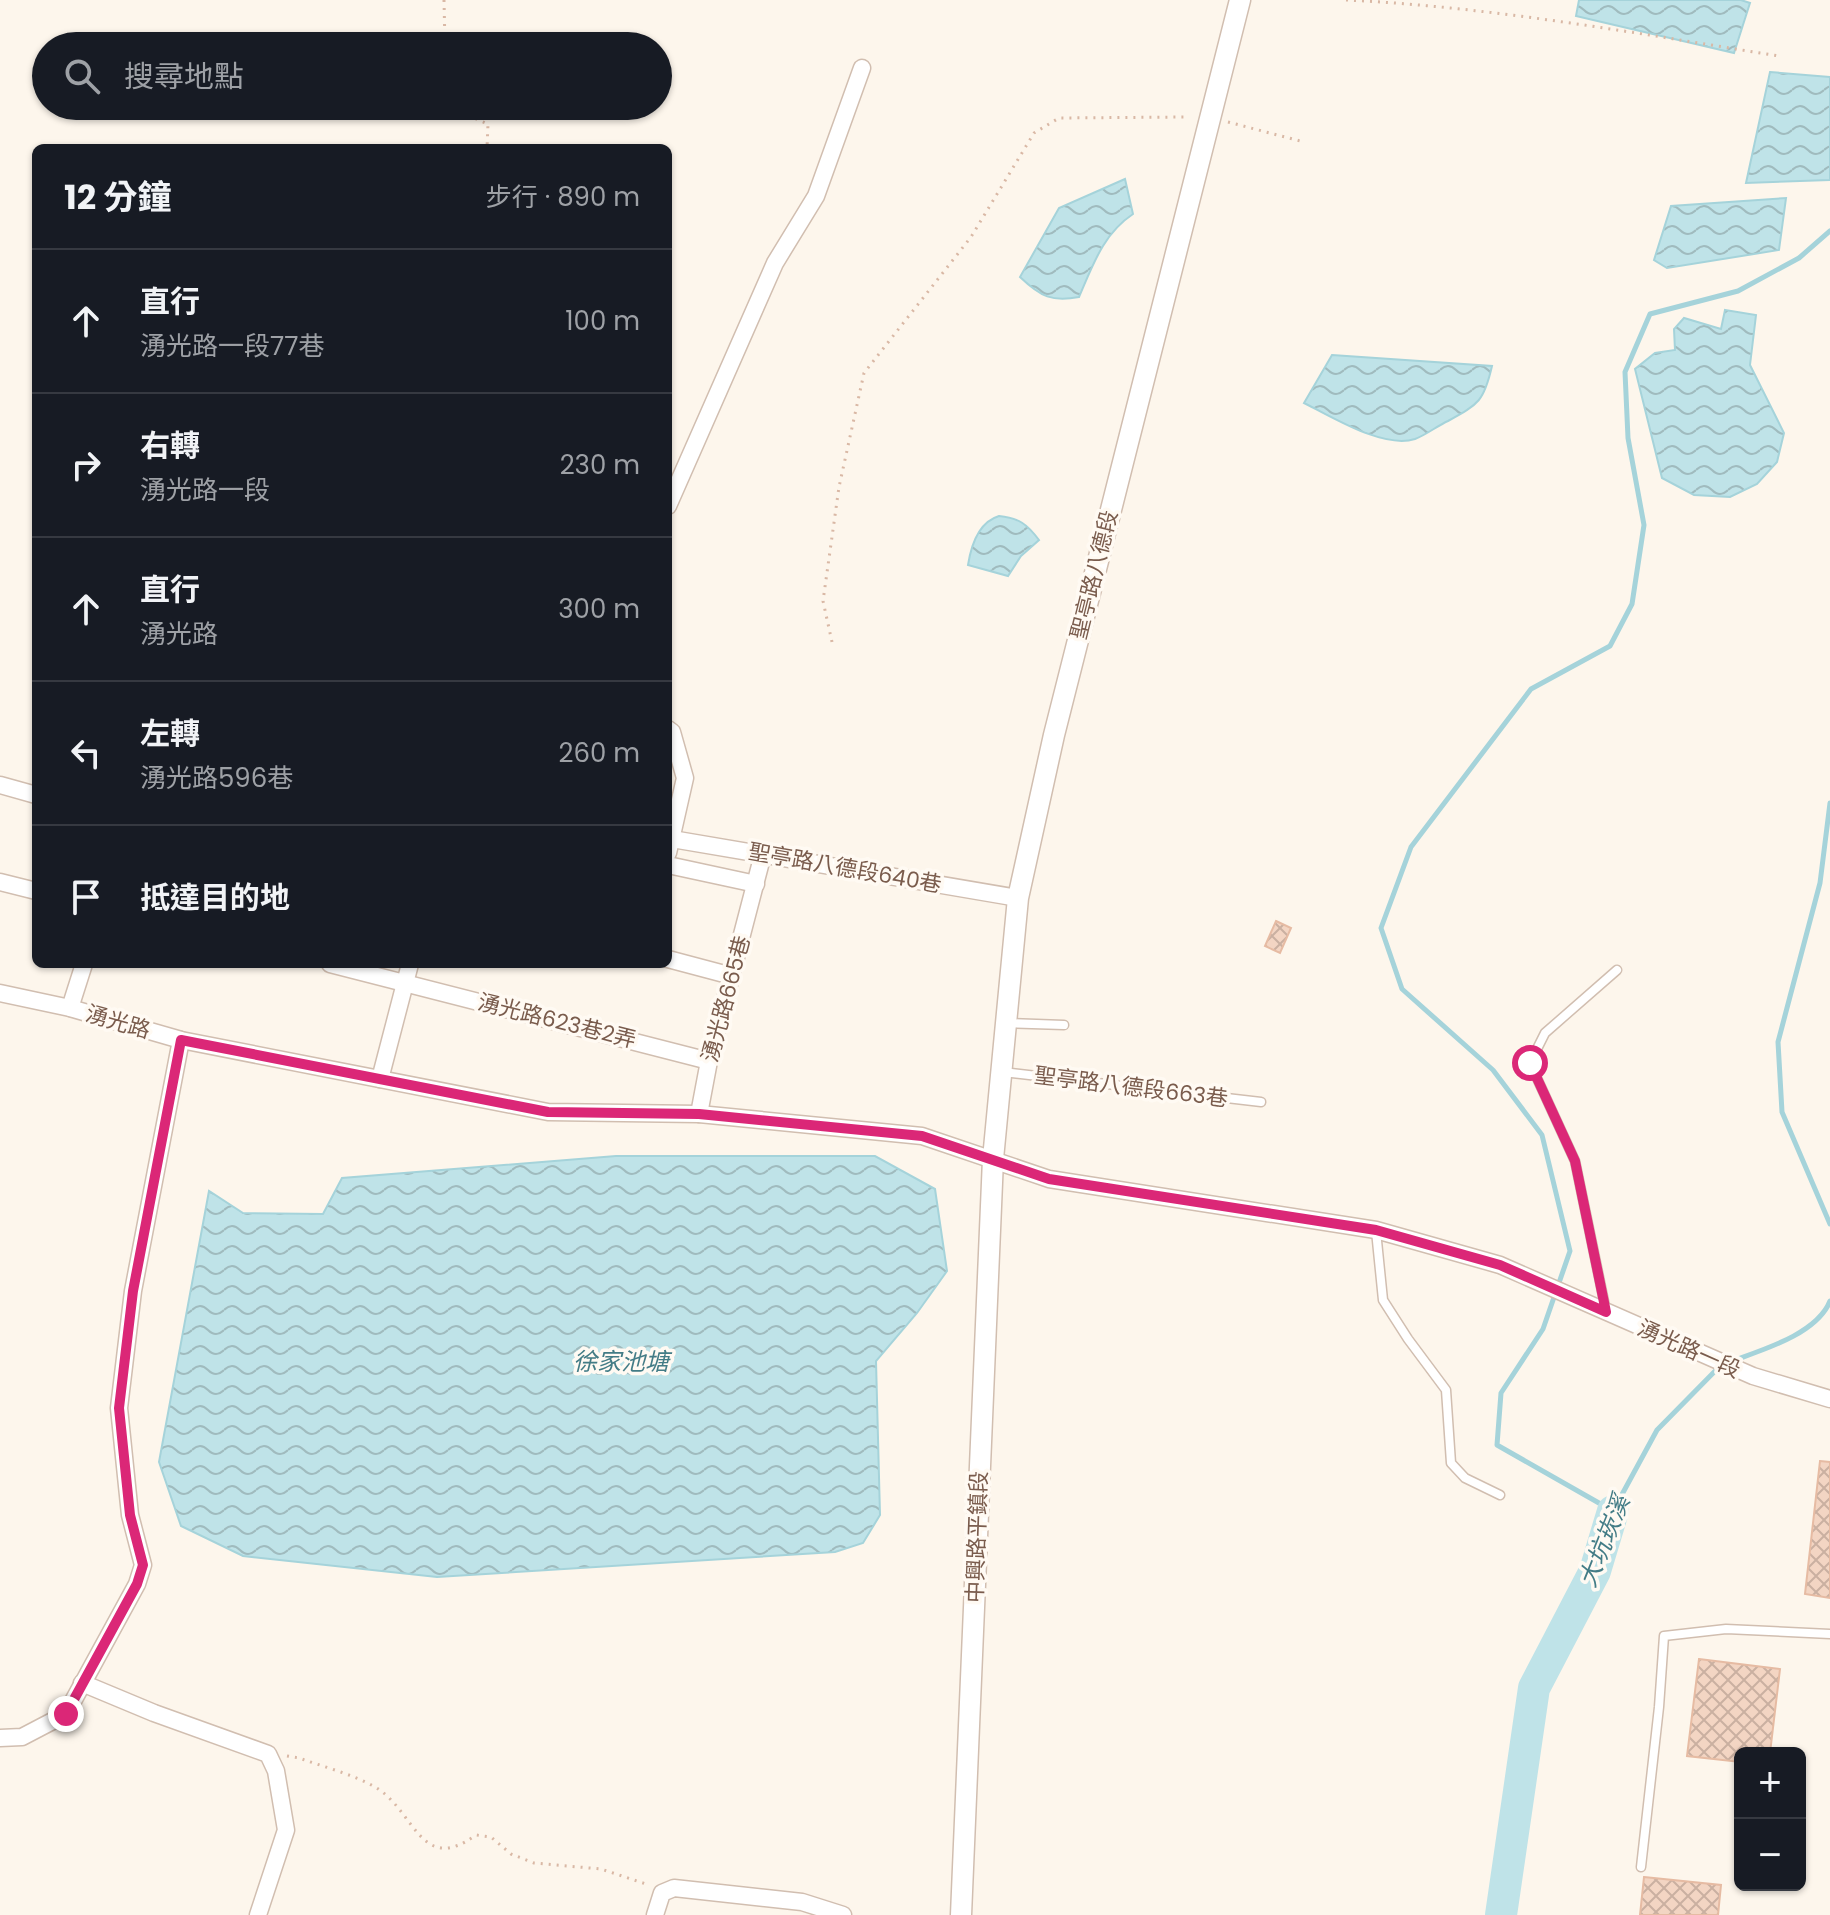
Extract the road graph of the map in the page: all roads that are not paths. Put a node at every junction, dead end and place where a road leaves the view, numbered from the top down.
1 (1240, 0) edge
2 (862, 68) dead end
3 (672, 497) edge
4 (672, 732) edge
5 (0, 785) edge
6 (32, 794) edge
7 (672, 837) edge
8 (672, 846) edge
9 (763, 854) junction
10 (672, 866) edge
11 (0, 882) edge
12 (756, 884) junction
13 (32, 890) edge
14 (1018, 898) junction
15 (672, 960) edge
16 (83, 968) edge
17 (347, 968) edge
18 (409, 968) edge
19 (1617, 970) dead end
20 (732, 976) junction
21 (405, 982) junction
22 (0, 993) edge
23 (70, 1008) junction
24 (1005, 1023) junction
25 (1064, 1025) dead end
26 (181, 1040) junction
27 (709, 1061) junction
28 (1002, 1071) junction
29 (380, 1079) junction
30 (1261, 1102) dead end
31 (699, 1114) junction
32 (993, 1159) junction
33 (1376, 1230) junction
34 (1606, 1312) junction
35 (1830, 1399) edge
36 (1500, 1495) dead end
37 (1830, 1634) edge
38 (82, 1683) junction
39 (0, 1738) edge
40 (1641, 1867) dead end
41 (258, 1915) edge
42 (655, 1915) edge
43 (843, 1915) edge
44 (961, 1915) edge

1 - 14 street, 聖亭路八德段
2 - 3 street
4 - 7 street
5 - 6 street
8 - 9 street, 聖亭路八德段640巷
9 - 12 street, 湧光路665巷
9 - 14 street, 聖亭路八德段640巷
10 - 12 street
11 - 13 street
12 - 20 street, 湧光路665巷
14 - 24 street, 聖亭路八德段
15 - 20 street
16 - 23 street
17 - 21 street, 湧光路623巷2弄
18 - 21 street
19 - 34 lane
20 - 27 street, 湧光路665巷
21 - 27 street, 湧光路623巷2弄
21 - 29 street
22 - 23 street, 湧光路
23 - 26 street, 湧光路
24 - 25 lane
24 - 28 street, 聖亭路八德段
26 - 29 street, 湧光路
26 - 38 street
27 - 31 street, 湧光路665巷
28 - 30 lane, 聖亭路八德段663巷
28 - 32 street, 聖亭路八德段
29 - 31 street, 湧光路
31 - 32 street, 湧光路
32 - 33 street, 湧光路一段
32 - 44 street, 中興路平鎮段
33 - 34 street, 湧光路一段
33 - 36 lane
34 - 35 street, 湧光路一段
37 - 40 lane
38 - 39 street
38 - 41 street
42 - 43 street

